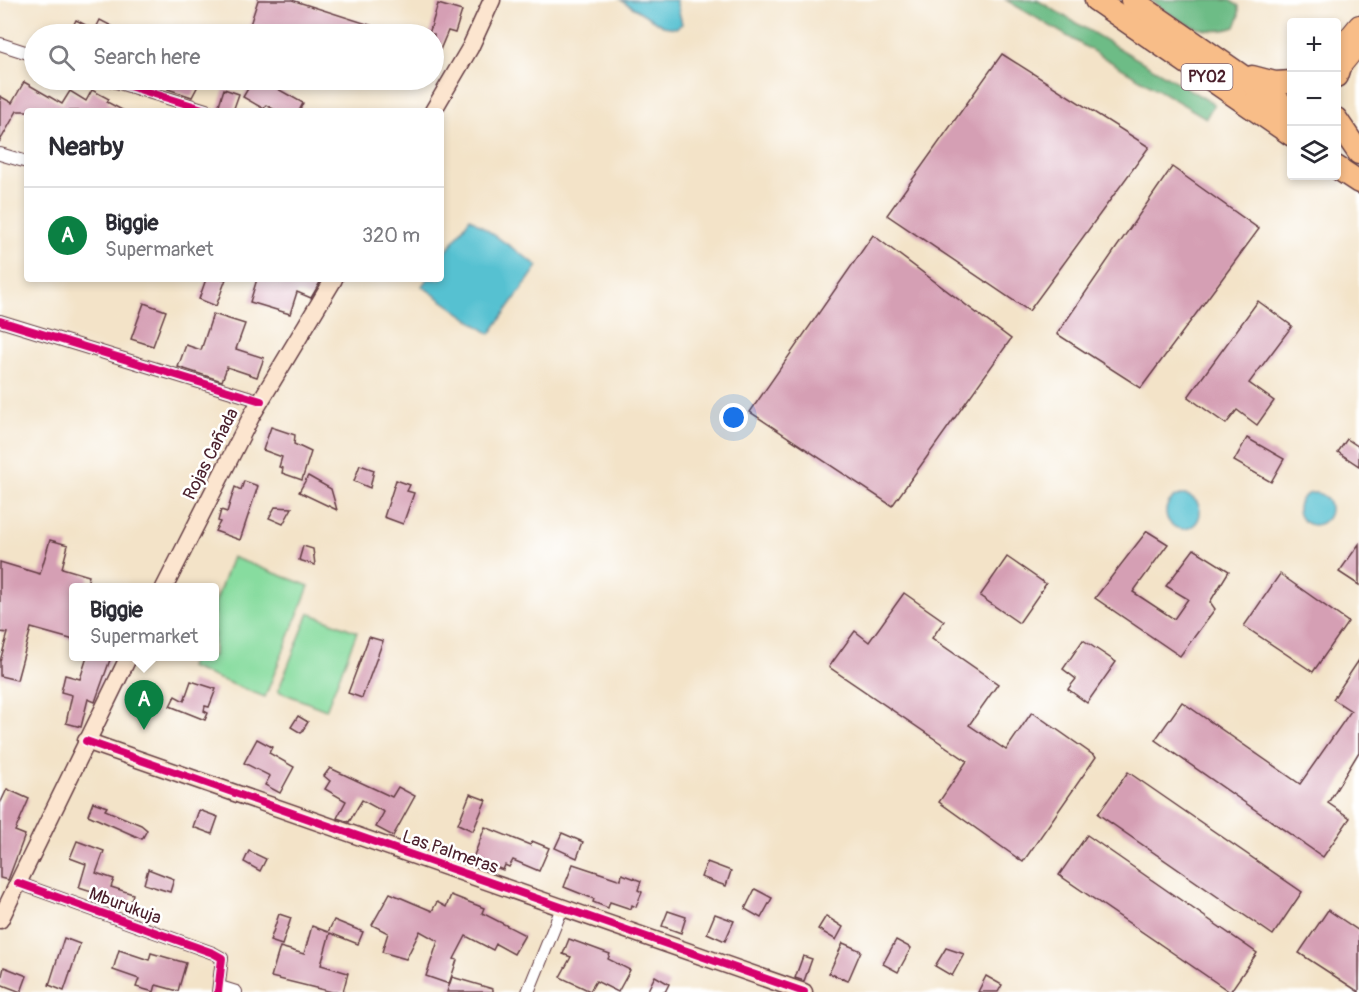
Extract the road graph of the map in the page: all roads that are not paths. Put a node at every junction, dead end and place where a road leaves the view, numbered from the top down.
1 (492, 0) edge
2 (1095, 0) edge
3 (1127, 9) edge
4 (1359, 25) edge
5 (0, 44) edge
6 (1359, 44) edge
7 (24, 52) edge
8 (1341, 60) edge
9 (1341, 64) edge
10 (1233, 70) junction
11 (1287, 82) edge
12 (142, 90) edge
13 (1287, 107) edge
14 (199, 108) edge
15 (435, 108) edge
16 (1287, 110) edge
17 (1340, 126) edge
18 (1287, 131) edge
19 (1341, 144) edge
20 (0, 154) edge
21 (1359, 155) edge
22 (24, 161) edge
23 (1341, 161) edge
24 (1341, 169) edge
25 (1359, 173) edge
26 (1359, 182) edge
27 (332, 282) edge
28 (0, 321) edge
29 (261, 400) junction
30 (167, 583) edge
31 (127, 661) edge
32 (86, 741) junction
33 (18, 883) junction
34 (562, 908) junction
35 (0, 920) edge
36 (219, 989) edge
37 (236, 992) edge
38 (528, 992) edge
39 (804, 992) edge

1 - 15 main road
2 - 3 highway, PY02
3 - 10 highway, PY02
3 - 16 highway
3 - 18 highway, PY02
4 - 8 main road
5 - 7 street
6 - 9 main road
10 - 11 highway
10 - 13 highway, PY02
12 - 14 street
17 - 21 highway
19 - 21 highway
20 - 22 street
23 - 25 highway
24 - 26 highway
27 - 29 main road, Rojas Cañada
28 - 29 street
29 - 30 main road, Rojas Cañada
31 - 32 main road
32 - 33 main road
32 - 34 main road, Las Palmeras
33 - 35 main road
33 - 36 street, Mburukuja
34 - 38 street
34 - 39 main road, Las Palmeras
36 - 37 street

